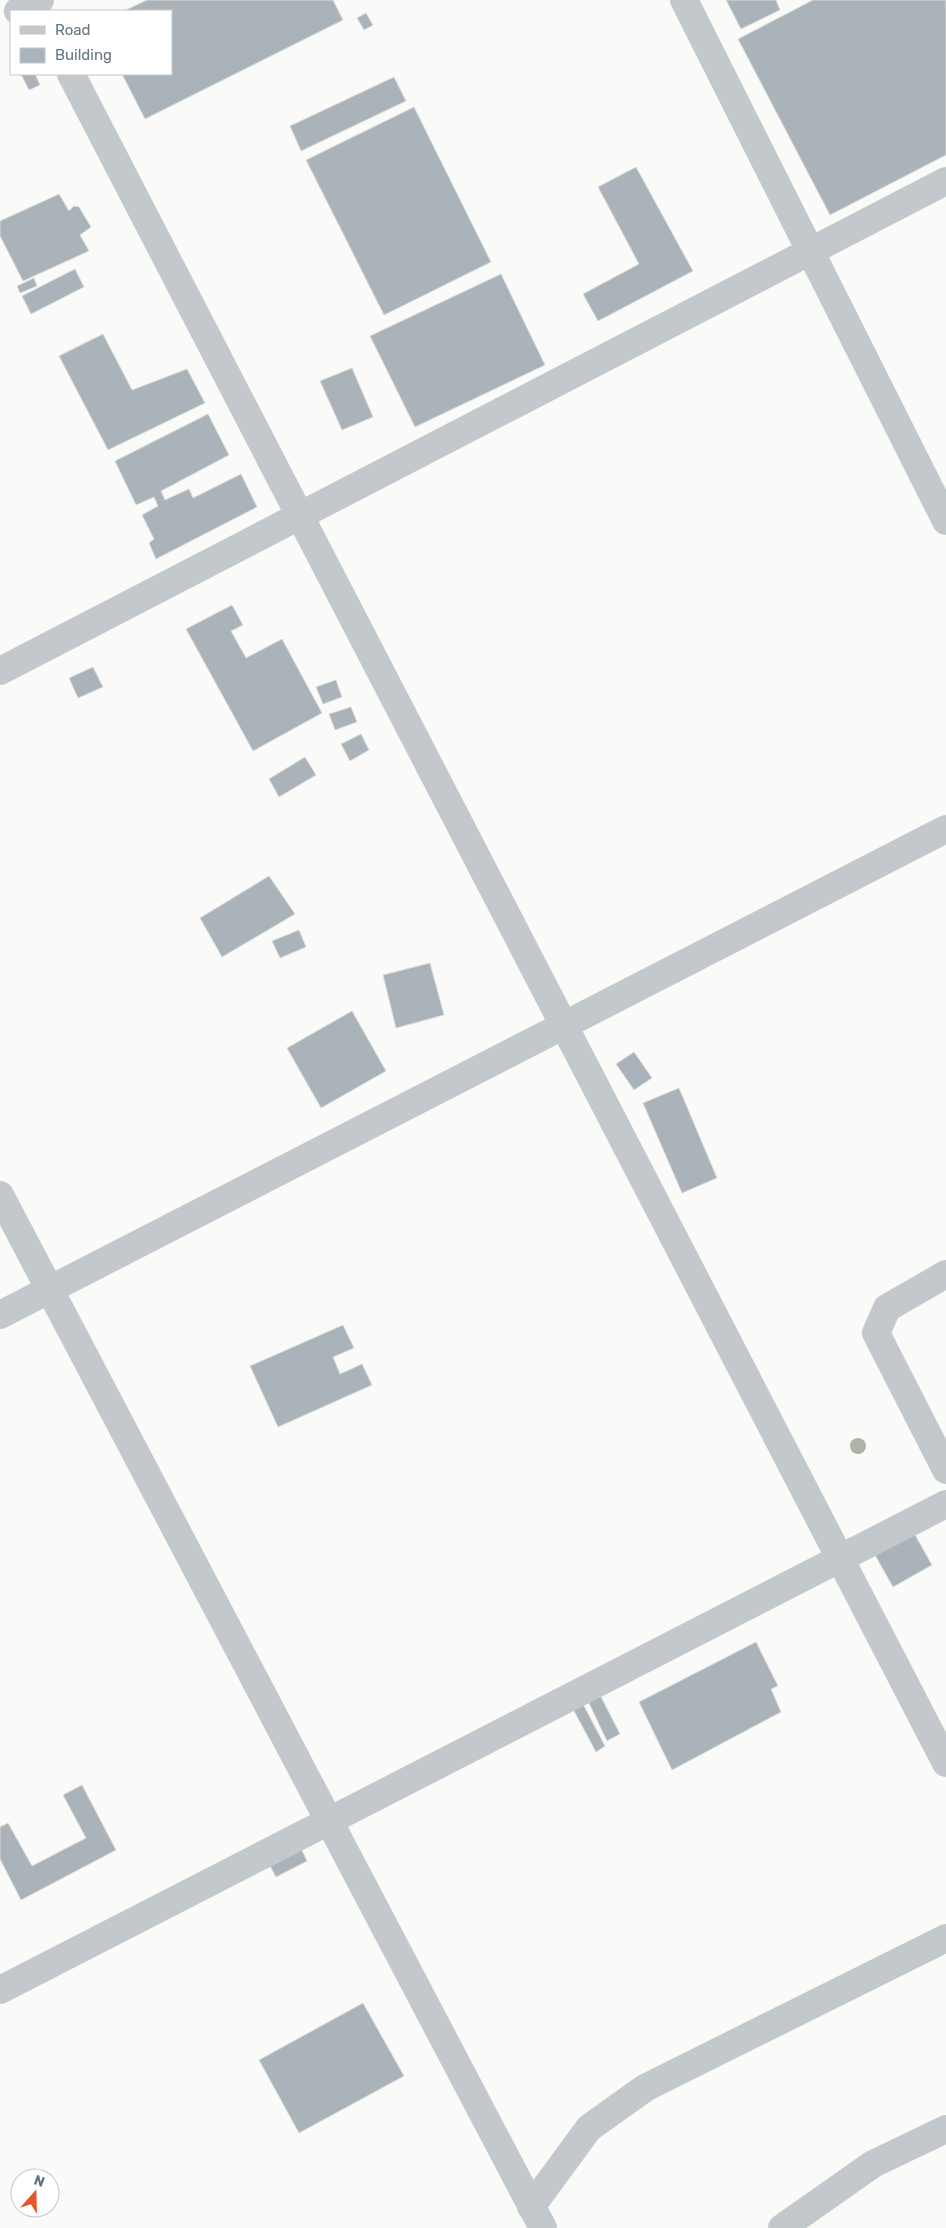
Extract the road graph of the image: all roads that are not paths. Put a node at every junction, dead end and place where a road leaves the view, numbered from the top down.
1 (684, 0) edge
2 (72, 75) edge
3 (946, 181) edge
4 (811, 251) junction
5 (300, 516) junction
6 (946, 521) edge
7 (0, 671) edge
8 (946, 829) edge
9 (563, 1026) junction
10 (0, 1195) edge
11 (946, 1274) edge
12 (49, 1289) junction
13 (0, 1315) edge
14 (946, 1470) edge
15 (946, 1504) edge
16 (839, 1559) junction
17 (946, 1763) edge
18 (328, 1822) junction
19 (946, 1938) edge
20 (0, 1990) edge
21 (946, 2129) edge
22 (537, 2217) edge
23 (782, 2228) edge

1 - 4 street
2 - 5 street
3 - 4 street
4 - 5 street
4 - 6 street
5 - 7 street
5 - 9 street
8 - 9 street
9 - 12 street
9 - 16 street
10 - 12 street
11 - 14 street
12 - 13 street
12 - 18 street
15 - 16 street
16 - 17 street
16 - 18 street
18 - 20 street
18 - 22 street
19 - 22 street
21 - 23 street

